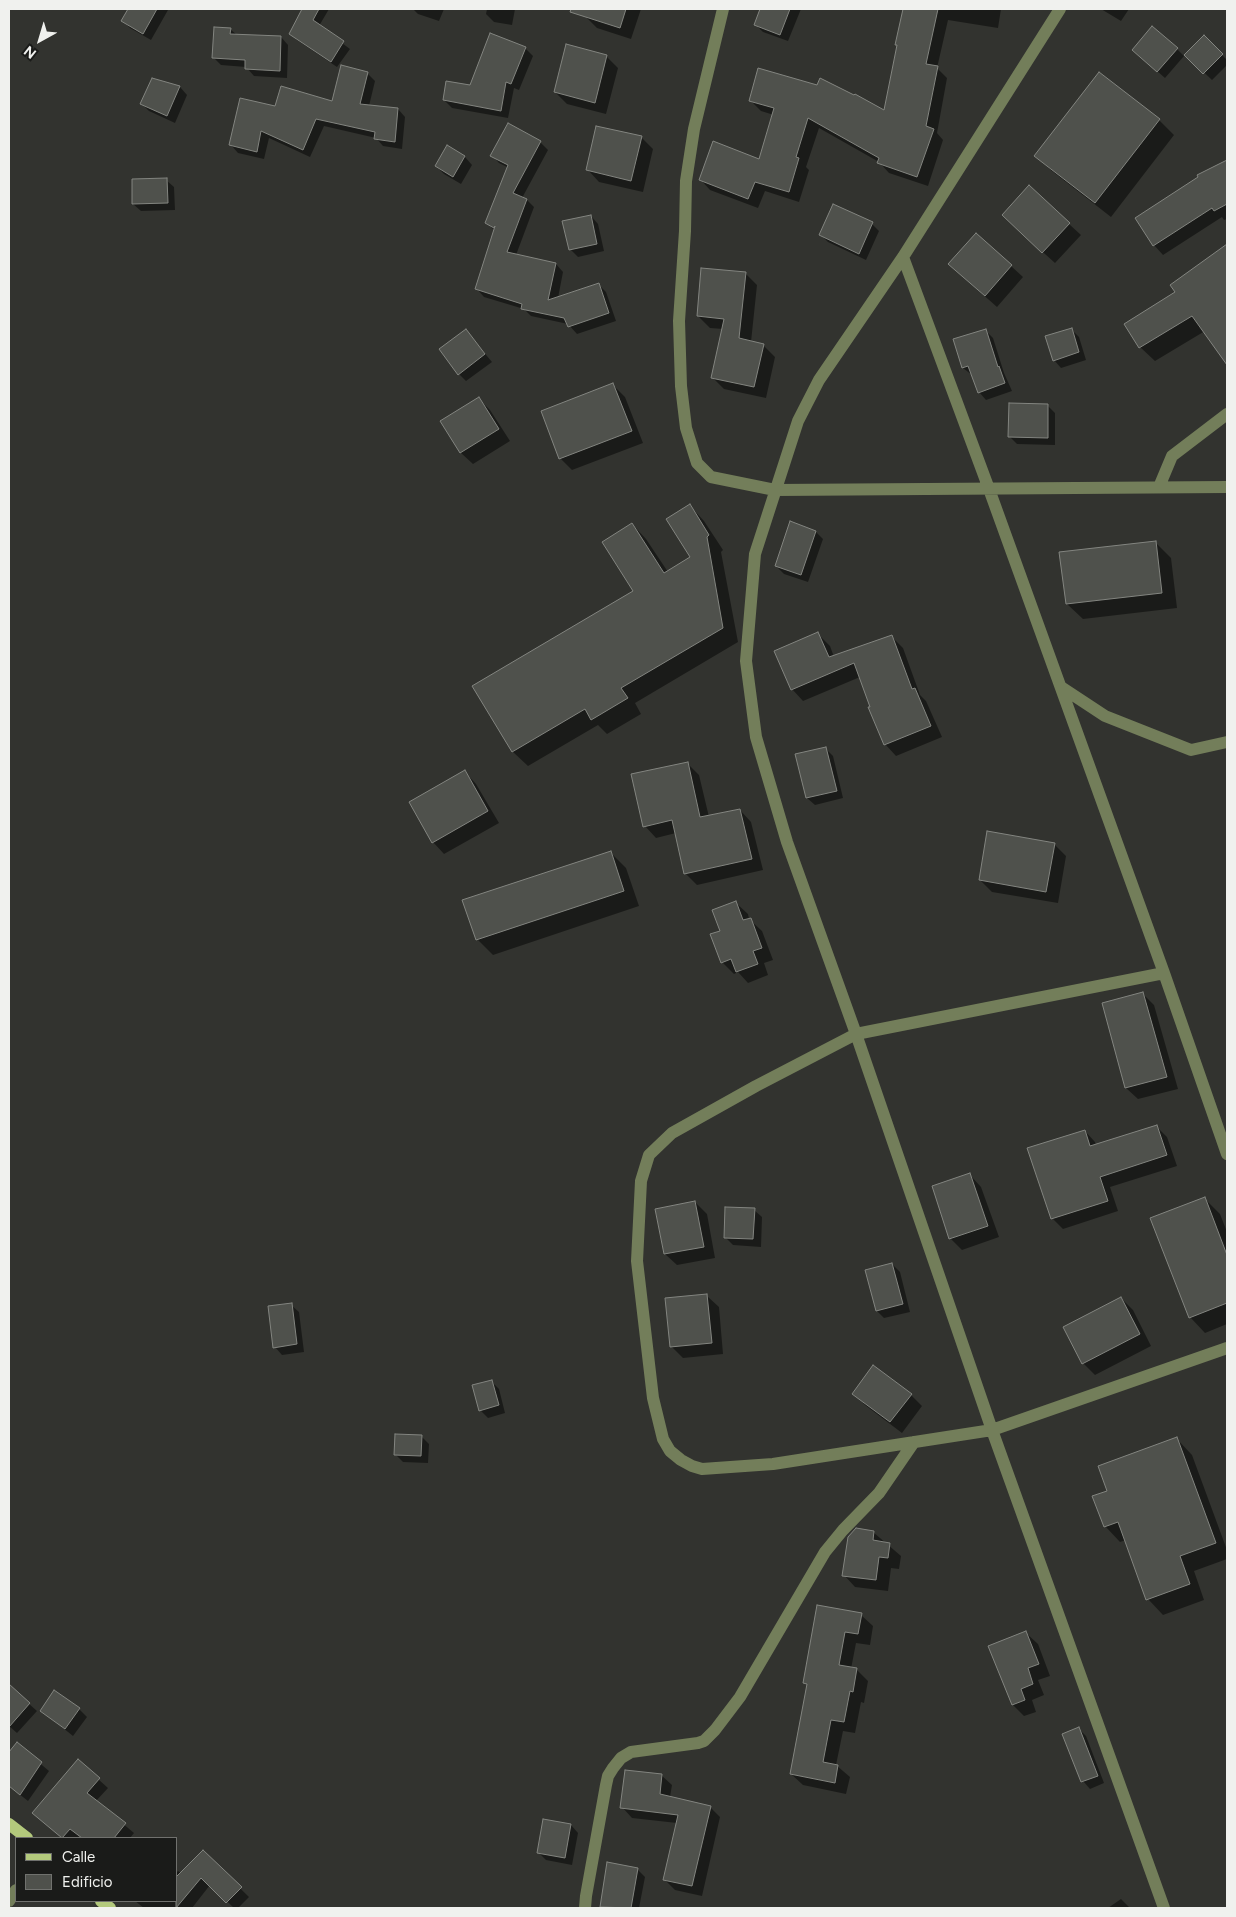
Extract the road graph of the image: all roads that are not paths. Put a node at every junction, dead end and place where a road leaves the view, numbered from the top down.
1 (723, 9) edge
2 (1060, 9) edge
3 (903, 257) junction
4 (1227, 414) edge
5 (1227, 486) edge
6 (1159, 487) junction
7 (989, 489) junction
8 (775, 490) junction
9 (1061, 687) junction
10 (1227, 742) edge
11 (1164, 973) junction
12 (856, 1034) junction
13 (1227, 1154) edge
14 (1227, 1348) edge
15 (992, 1430) junction
16 (914, 1442) junction
17 (9, 1824) edge
18 (26, 1837) edge
19 (585, 1908) edge
20 (1164, 1908) edge

1 - 8 street
2 - 3 street
3 - 7 street
3 - 8 street
4 - 6 street
5 - 6 street
6 - 7 street
7 - 8 street
7 - 9 street
8 - 12 street
9 - 10 street
9 - 11 street
11 - 12 street
11 - 13 street
12 - 15 street
12 - 16 street
14 - 15 street
15 - 16 street
15 - 20 street
16 - 19 street
17 - 18 main road

